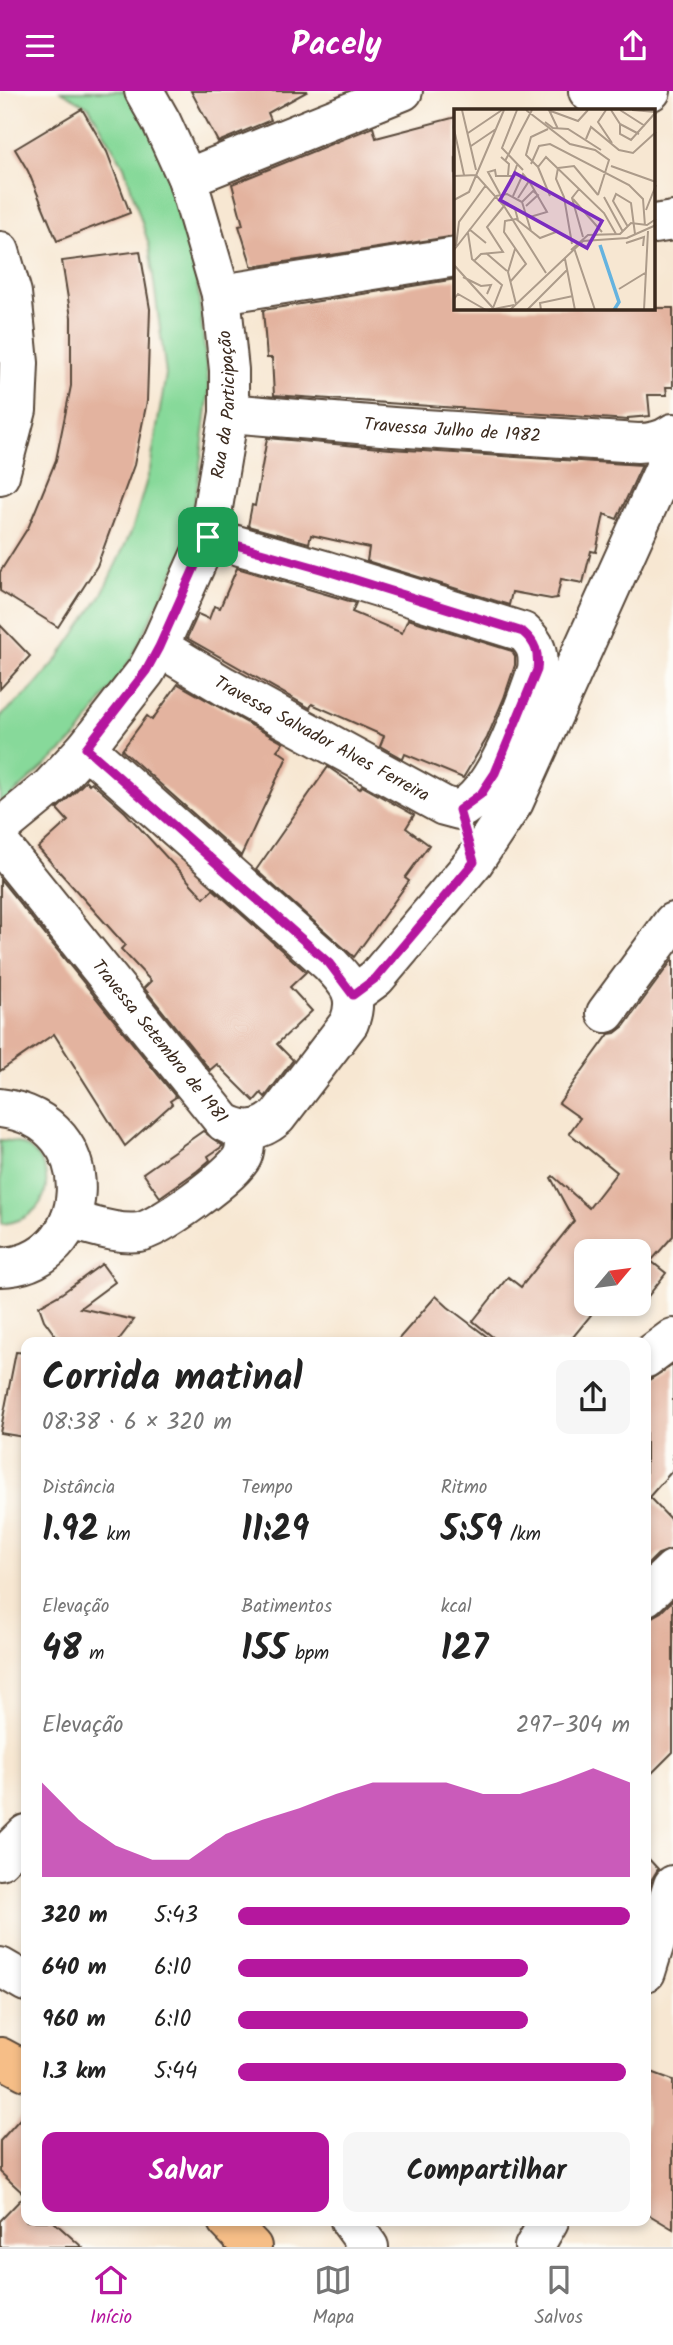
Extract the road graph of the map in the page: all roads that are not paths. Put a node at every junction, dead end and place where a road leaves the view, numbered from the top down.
1 (144, 91) edge
2 (403, 91) edge
3 (651, 91) edge
4 (594, 95) edge
5 (187, 178) junction
6 (0, 251) edge
7 (454, 257) edge
8 (222, 294) junction
9 (229, 413) junction
10 (669, 436) edge
11 (0, 475) edge
12 (208, 537) junction
13 (159, 647) junction
14 (86, 748) junction
15 (459, 810) junction
16 (0, 828) edge
17 (0, 844) edge
18 (474, 862) junction
19 (673, 922) edge
20 (353, 995) junction
21 (606, 1013) dead end
22 (0, 1108) edge
23 (245, 1130) junction
24 (70, 1220) junction
25 (0, 1267) edge
26 (673, 1338) edge
27 (651, 1354) edge
28 (673, 1570) edge
29 (651, 1591) edge
30 (21, 1839) edge
31 (0, 1860) edge
32 (673, 1885) edge
33 (651, 1956) edge
34 (0, 1967) edge
35 (21, 1979) edge
36 (0, 2057) edge
37 (21, 2068) edge
38 (232, 2226) edge
39 (354, 2226) edge
40 (546, 2226) edge
41 (252, 2247) edge
42 (369, 2247) edge
43 (534, 2247) edge

1 - 5 street, Rua da Participação
2 - 5 street
3 - 4 street
5 - 8 street, Rua da Participação
6 - 11 street
7 - 8 street
8 - 9 street, Rua da Participação
9 - 10 street, Travessa Julho de 1982
9 - 12 street, Rua da Participação
10 - 18 street
12 - 13 street, Rua da Participação
12 - 15 street
13 - 14 street, Rua da Participação
13 - 15 street, Travessa Salvador Alves Ferreira
14 - 16 street, Rua da Participação
14 - 20 street
15 - 18 street
17 - 23 street, Travessa Setembro de 1981
18 - 20 street
19 - 21 street
20 - 23 street, Travessa Setembro de 1981
22 - 24 street
23 - 24 street
24 - 25 street
26 - 27 street
28 - 29 street
30 - 31 street
32 - 33 street
34 - 35 street
36 - 37 main road
38 - 41 main road
39 - 42 street
40 - 43 street

